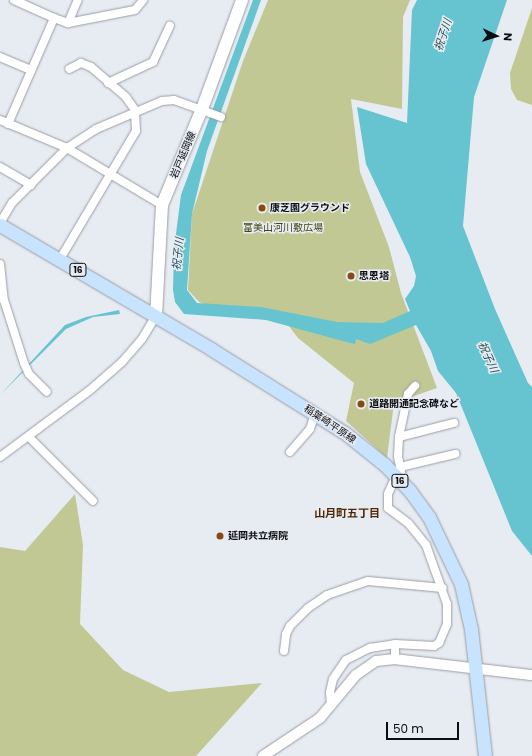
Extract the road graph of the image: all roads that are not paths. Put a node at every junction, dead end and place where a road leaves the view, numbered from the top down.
1 (15, 0) edge
2 (78, 0) edge
3 (143, 0) edge
4 (242, 0) edge
5 (54, 18) junction
6 (68, 24) junction
7 (170, 26) dead end
8 (0, 57) edge
9 (69, 69) dead end
10 (31, 70) junction
11 (108, 83) junction
12 (202, 109) junction
13 (135, 110) junction
14 (221, 117) dead end
15 (0, 120) edge
16 (8, 124) junction
17 (67, 148) junction
18 (0, 167) edge
19 (111, 174) junction
20 (31, 185) junction
21 (162, 205) junction
22 (0, 224) edge
23 (60, 259) junction
24 (0, 264) edge
25 (156, 316) junction
26 (415, 386) dead end
27 (47, 392) dead end
28 (315, 414) junction
29 (454, 424) dead end
30 (399, 437) junction
31 (30, 438) junction
32 (290, 452) dead end
33 (454, 454) dead end
34 (0, 457) edge
35 (400, 476) junction
36 (93, 501) dead end
37 (442, 588) junction
38 (395, 644) junction
39 (284, 651) dead end
40 (395, 659) junction
41 (482, 670) junction
42 (532, 675) edge
43 (331, 706) junction
44 (263, 756) edge
45 (484, 756) edge

1 - 5 street
2 - 6 street
3 - 6 street
4 - 12 main road, 岩戸延岡線
5 - 6 street
5 - 10 street
7 - 11 street
8 - 10 street
9 - 11 street
10 - 16 street
11 - 13 street
12 - 13 street
12 - 14 street
12 - 21 main road, 岩戸延岡線
13 - 17 street
13 - 19 street
15 - 16 street
16 - 17 street
17 - 19 street
17 - 20 street
18 - 20 street
19 - 21 street
19 - 23 street
20 - 22 street
21 - 25 main road, 岩戸延岡線
22 - 23 main road, 稲葉崎平原線 / 16
23 - 25 main road, 稲葉崎平原線 / 16
24 - 27 street
25 - 28 main road, 稲葉崎平原線 / 16
25 - 31 street
26 - 30 street
28 - 32 street
28 - 35 main road, 稲葉崎平原線 / 16
29 - 30 street
30 - 35 street
31 - 34 street
31 - 36 street
33 - 35 street
35 - 37 street
35 - 41 main road, 稲葉崎平原線 / 16
37 - 38 street
37 - 39 street
38 - 40 street
38 - 43 street
40 - 41 street
40 - 43 street
41 - 42 street
41 - 45 main road, 稲葉崎平原線 / 16
43 - 44 street

